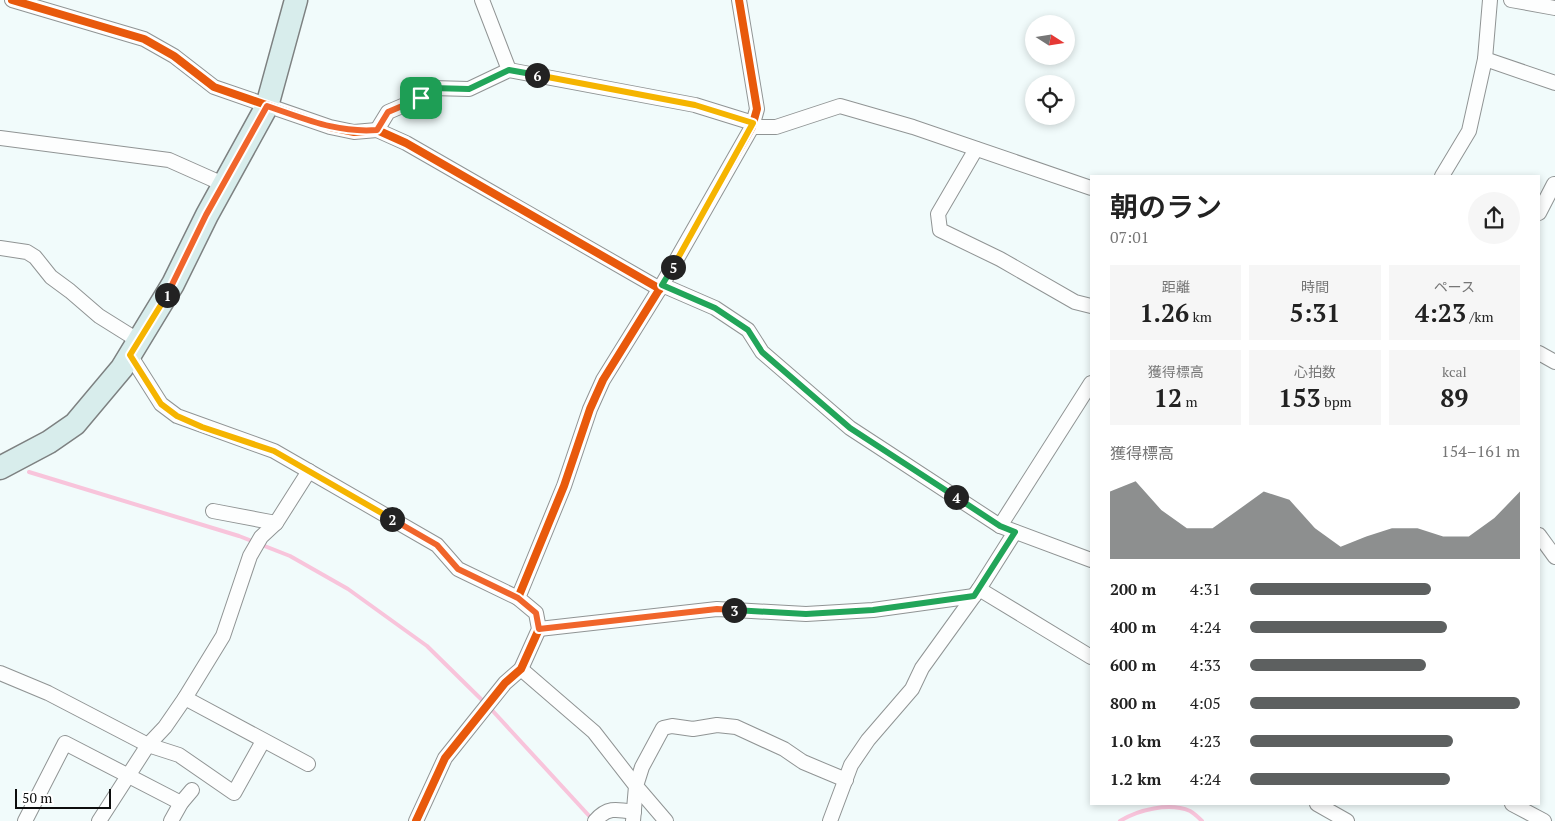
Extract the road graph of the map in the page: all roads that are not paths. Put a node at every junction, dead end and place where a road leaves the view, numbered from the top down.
1 (12, 0) edge
2 (296, 0) edge
3 (482, 0) edge
4 (739, 0) edge
5 (1490, 0) edge
6 (1511, 0) edge
7 (1555, 8) edge
8 (1485, 59) junction
9 (509, 70) junction
10 (1555, 83) edge
11 (267, 106) junction
12 (753, 125) junction
13 (377, 130) junction
14 (0, 138) edge
15 (976, 149) junction
16 (1443, 175) edge
17 (223, 184) junction
18 (1090, 188) edge
19 (1548, 188) edge
20 (1540, 209) edge
21 (0, 248) edge
22 (661, 287) junction
23 (1090, 306) edge
24 (135, 348) junction
25 (1540, 354) edge
26 (1555, 362) edge
27 (1090, 385) edge
28 (0, 468) edge
29 (309, 471) junction
30 (213, 510) dead end
31 (276, 523) junction
32 (1000, 526) junction
33 (1015, 532) junction
34 (1540, 536) edge
35 (1555, 558) edge
36 (1090, 560) edge
37 (976, 593) junction
38 (518, 598) junction
39 (539, 629) junction
40 (1090, 656) edge
41 (521, 669) junction
42 (0, 673) edge
43 (185, 698) junction
44 (263, 740) junction
45 (148, 744) junction
46 (308, 764) dead end
47 (128, 776) junction
48 (846, 780) junction
49 (636, 786) junction
50 (192, 790) dead end
51 (181, 803) junction
52 (1318, 805) edge
53 (1514, 805) edge
54 (633, 816) edge
55 (1332, 817) edge
56 (25, 821) edge
57 (99, 821) edge
58 (171, 821) edge
59 (416, 821) edge
60 (595, 821) edge
61 (666, 821) edge
62 (830, 821) edge
63 (1347, 821) edge
64 (1544, 821) edge

1 - 11 street
2 - 11 main road
3 - 9 street
4 - 12 street
5 - 8 street
6 - 7 street
8 - 10 street
8 - 16 street
9 - 12 street
9 - 13 street
11 - 13 street
11 - 17 main road
12 - 15 street
12 - 22 street
13 - 22 street
14 - 17 street
15 - 18 street
15 - 23 street
17 - 24 main road
19 - 20 street
21 - 24 street
22 - 32 street
22 - 38 street
24 - 28 main road
24 - 29 street
25 - 26 street
27 - 32 street
29 - 31 street
29 - 38 street
30 - 31 street
31 - 43 street
32 - 33 street
33 - 36 street
33 - 37 street
34 - 35 street
37 - 39 street
37 - 40 street
37 - 48 street
38 - 39 street
39 - 41 street
41 - 49 street
41 - 59 street
42 - 45 street
43 - 44 street
43 - 45 street
44 - 45 street
44 - 46 street
45 - 47 street
47 - 51 street
47 - 56 street
47 - 57 street
48 - 49 street
48 - 62 street
49 - 54 street
49 - 61 street
50 - 51 street
51 - 58 street
52 - 55 street
53 - 64 street
54 - 60 street
55 - 63 street

